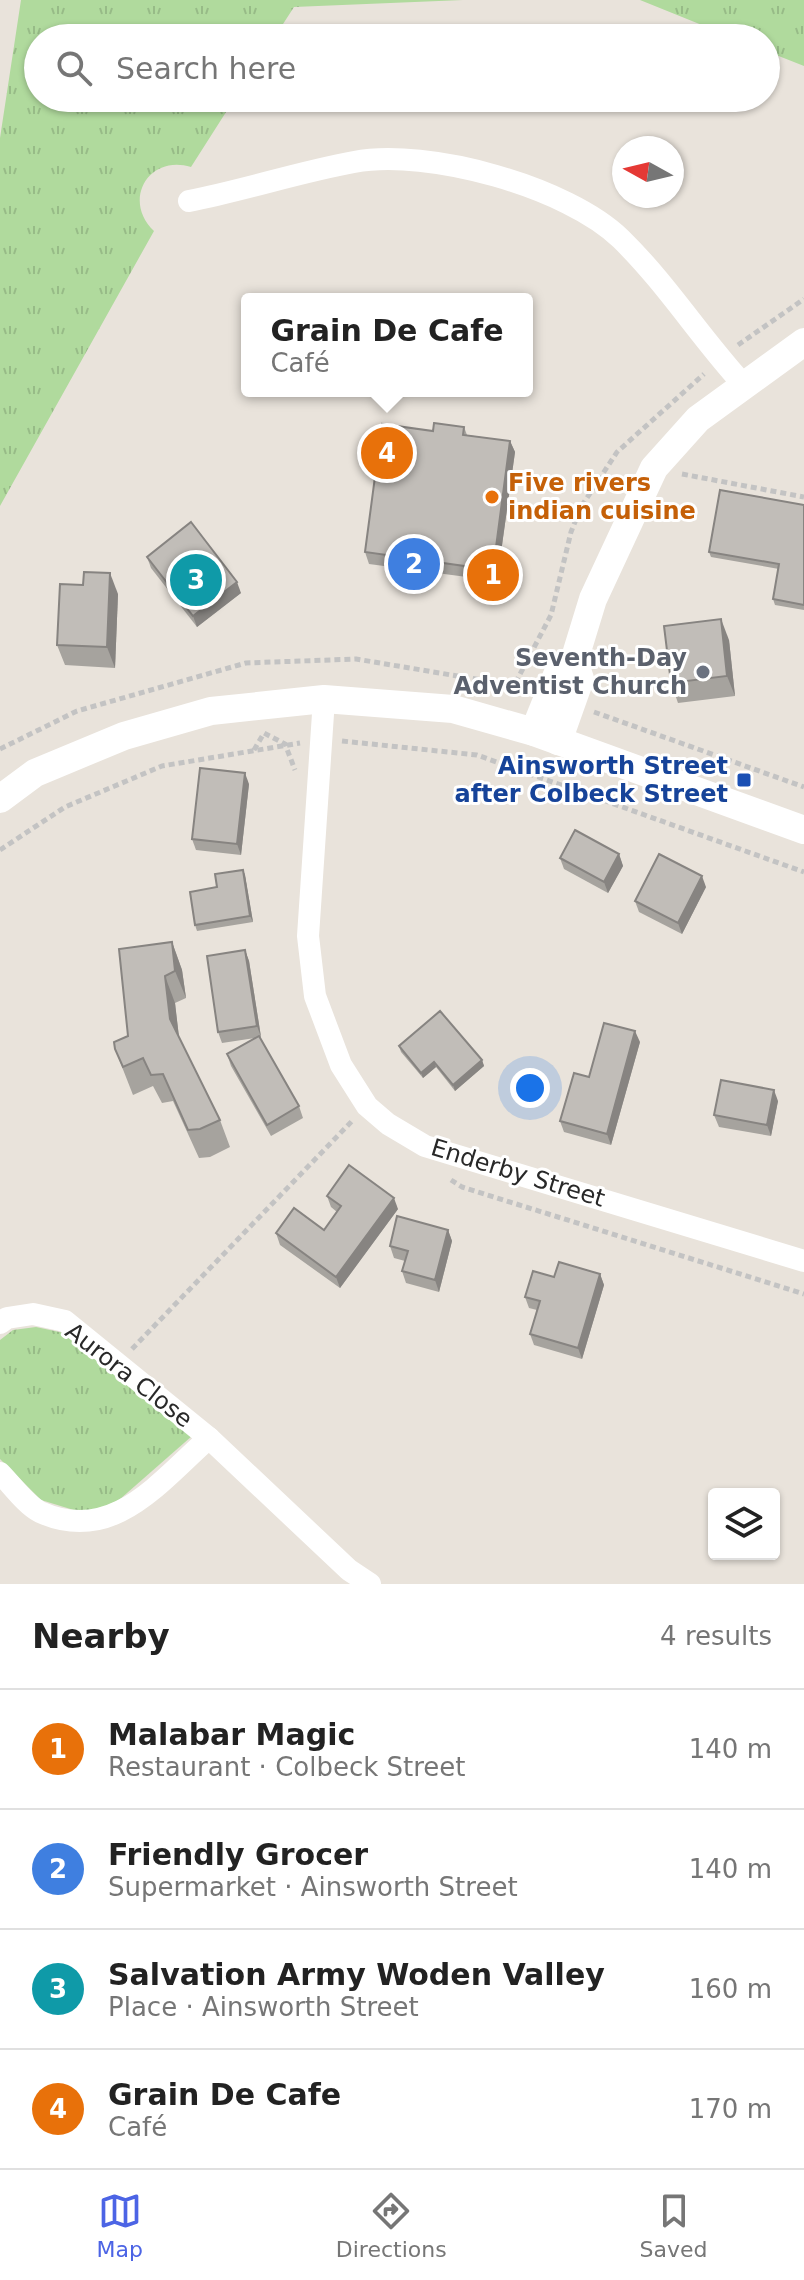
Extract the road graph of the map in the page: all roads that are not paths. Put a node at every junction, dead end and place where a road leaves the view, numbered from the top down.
1 (189, 201) dead end
2 (804, 342) edge
3 (742, 383) junction
4 (324, 699) junction
5 (546, 736) junction
6 (0, 799) edge
7 (804, 830) edge
8 (804, 1261) edge
9 (0, 1323) edge
10 (209, 1438) junction
11 (0, 1473) edge
12 (370, 1584) edge

1 - 3 street
2 - 3 street
3 - 5 street
4 - 5 street
4 - 6 street
4 - 8 street, Enderby Street
5 - 7 street
9 - 10 street, Aurora Close
10 - 11 street, Aurora Close
10 - 12 street, Aurora Close

